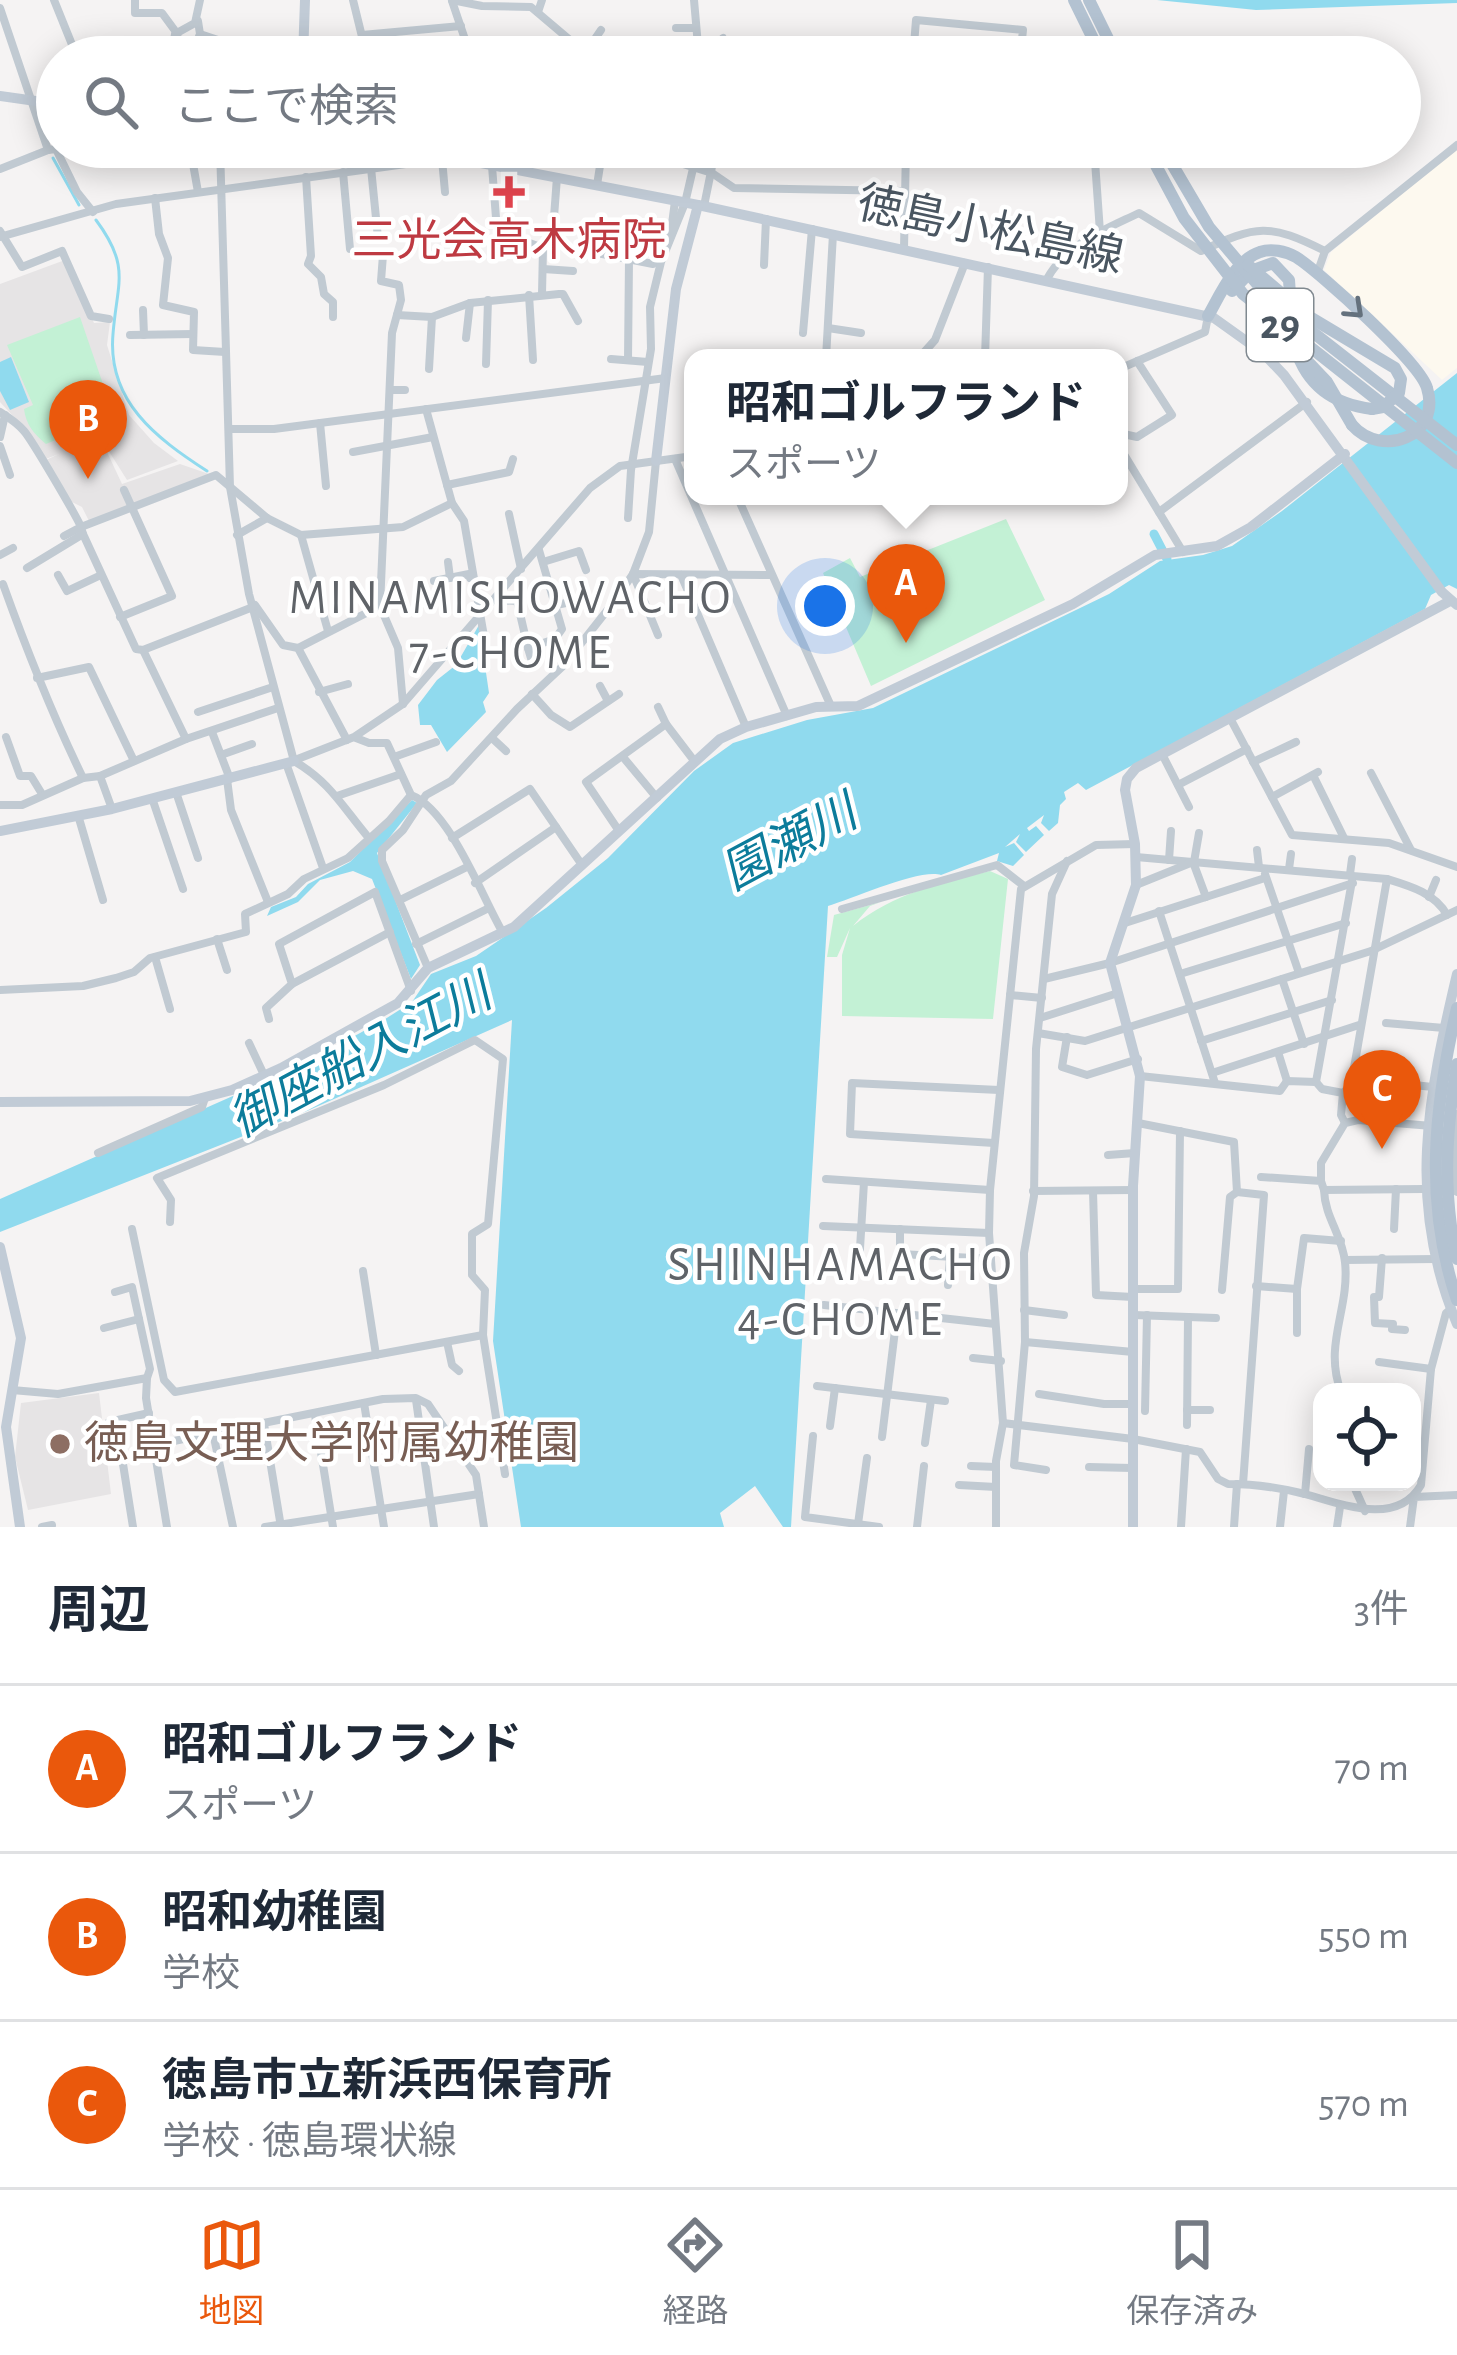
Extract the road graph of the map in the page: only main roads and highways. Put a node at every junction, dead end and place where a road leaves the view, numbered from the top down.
1 (1074, 0) edge
2 (1089, 0) edge
3 (1092, 36) edge
4 (1107, 36) edge
5 (1157, 168) edge
6 (1174, 168) edge
7 (1192, 201) junction
8 (1244, 294) junction
9 (1457, 445) edge
10 (1457, 463) edge
11 (1457, 1008) edge
12 (1457, 1064) edge
13 (1457, 1259) edge
14 (1454, 1305) edge

1 - 3 main road
2 - 4 main road
5 - 8 main road, 29, bridge
6 - 7 main road, 29, bridge
7 -> 8 main road, bridge
7 - 9 main road, 29, bridge
8 - 10 main road, 29, bridge
11 - 14 main road, bridge
12 - 13 main road, bridge

